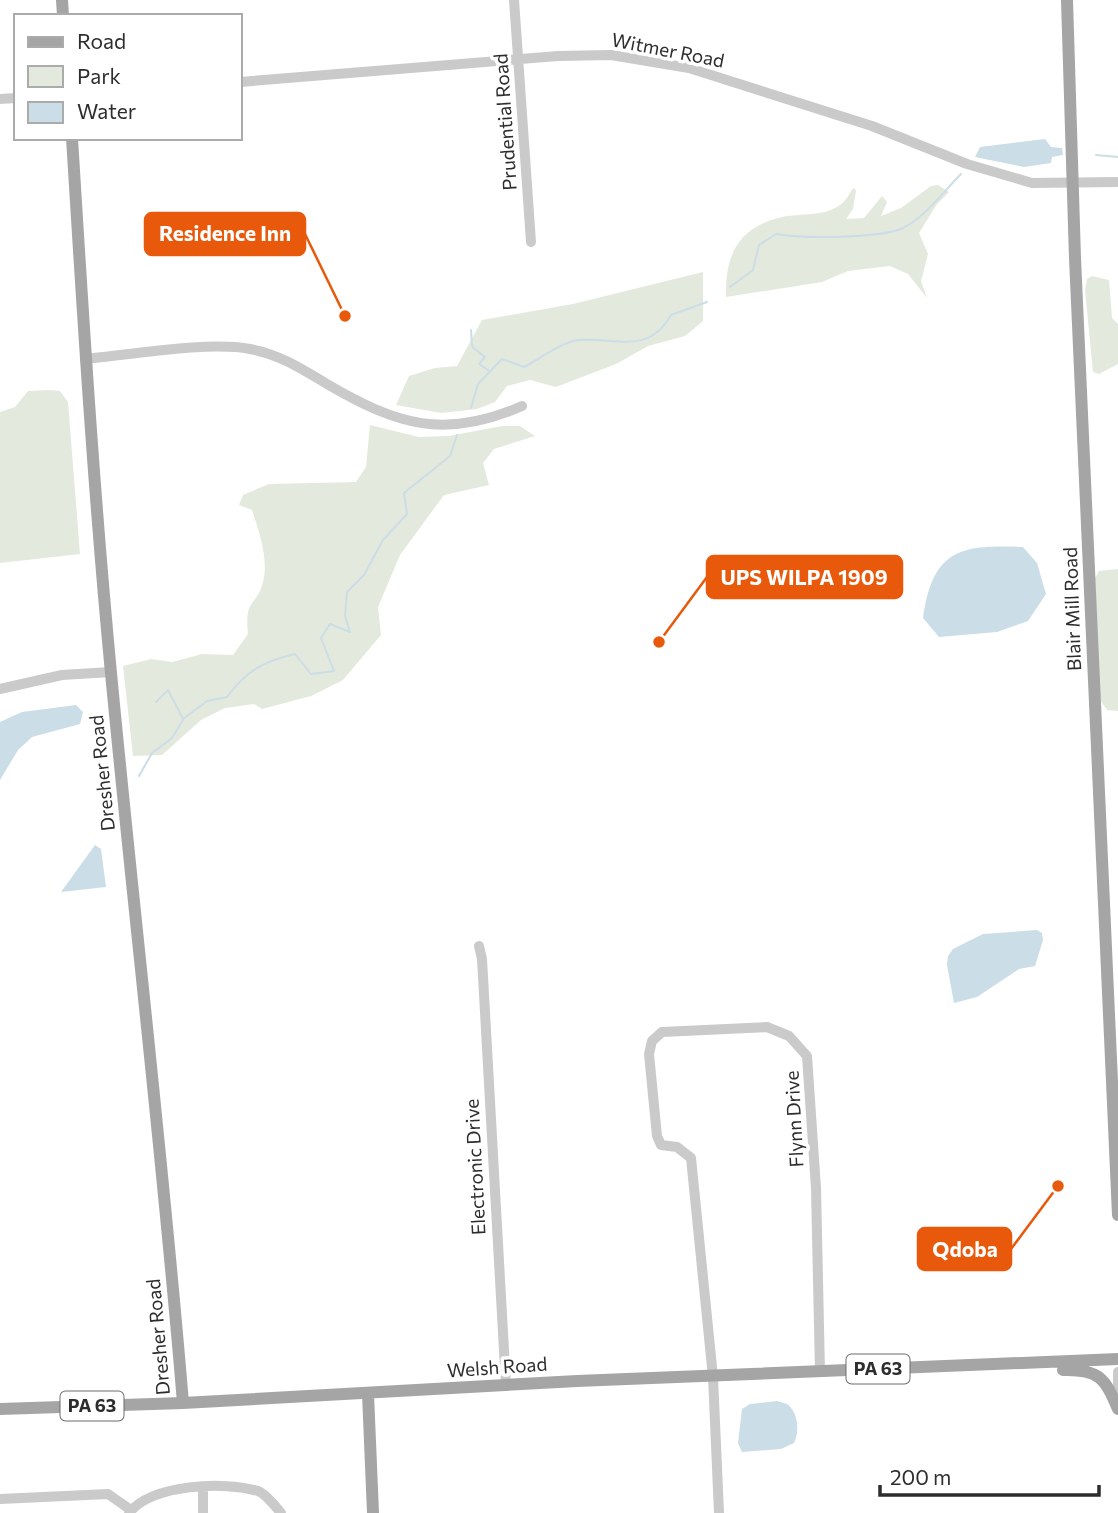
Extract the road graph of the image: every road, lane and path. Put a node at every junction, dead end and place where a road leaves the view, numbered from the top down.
1 (514, 0) edge
2 (1067, 0) edge
3 (518, 61) junction
4 (242, 82) edge
5 (72, 140) edge
6 (1118, 182) edge
7 (1074, 184) junction
8 (531, 242) dead end
9 (85, 359) junction
10 (522, 406) dead end
11 (111, 672) junction
12 (0, 689) edge
13 (479, 946) dead end
14 (1118, 1215) edge
15 (1118, 1352) edge
16 (1118, 1359) edge
17 (1028, 1363) junction
18 (997, 1364) junction
19 (821, 1372) junction
20 (1118, 1372) edge
21 (713, 1377) junction
22 (506, 1386) junction
23 (368, 1394) junction
24 (1118, 1402) edge
25 (183, 1403) junction
26 (0, 1409) edge
27 (1118, 1409) edge
28 (203, 1488) junction
29 (0, 1499) edge
30 (130, 1512) edge
31 (203, 1513) edge
32 (281, 1513) edge
33 (373, 1513) edge
34 (719, 1513) edge

1 - 3 street, Prudential Road
2 - 7 main road, Blair Mill Road
3 - 4 street, Witmer Road
3 - 7 street, Witmer Road
3 - 8 street, Prudential Road
5 - 9 main road, Dresher Road
6 - 7 street, Witmer Road
7 - 14 main road, Blair Mill Road
9 - 10 street
9 - 11 main road, Dresher Road
11 - 12 street
11 - 25 main road, Dresher Road
13 - 22 street, Electronic Drive
15 - 18 main road, Welsh Road / PA 63
16 - 17 main road, Welsh Road / PA 63
17 - 18 main road, Welsh Road / PA 63
17 - 27 main road
18 - 19 main road, Welsh Road / PA 63
19 - 21 main road, Welsh Road / PA 63
19 - 21 street, Flynn Drive
20 - 24 street
21 - 22 main road, Welsh Road / PA 63
21 - 34 street
22 - 23 main road, Welsh Road / PA 63
23 - 25 main road, Welsh Road / PA 63
23 - 33 main road
25 - 26 main road, Welsh Road / PA 63
28 - 30 street
28 - 31 street
28 - 32 street
29 - 30 street

